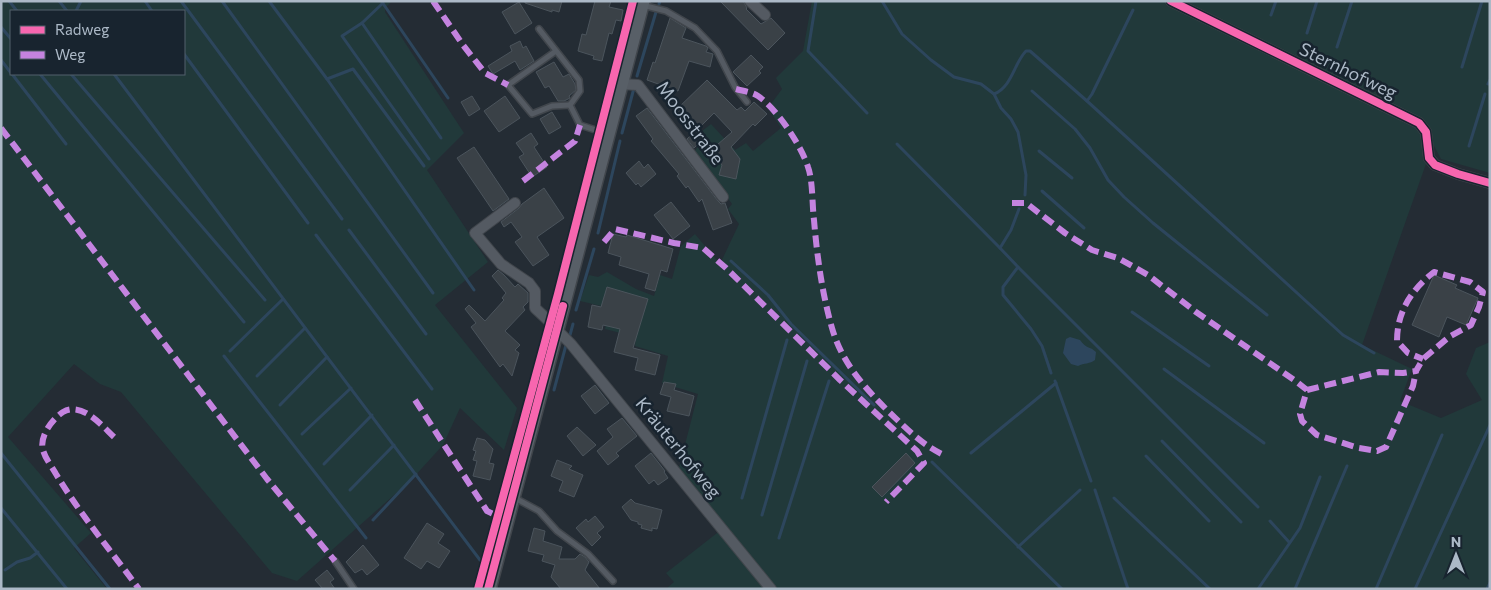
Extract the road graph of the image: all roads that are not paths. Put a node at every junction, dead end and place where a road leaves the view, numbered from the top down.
1 (750, 1) edge
2 (1171, 1) edge
3 (642, 3) edge
4 (765, 15) dead end
5 (539, 29) dead end
6 (556, 51) junction
7 (620, 84) junction
8 (747, 102) dead end
9 (570, 105) junction
10 (608, 134) junction
11 (1490, 183) edge
12 (723, 198) dead end
13 (515, 204) dead end
14 (558, 327) junction
15 (513, 496) junction
16 (335, 562) dead end
17 (613, 581) dead end
18 (354, 589) edge
19 (488, 589) edge
20 (771, 589) edge

1 - 4 street
2 - 11 street, Sternhofweg
3 - 7 street
3 - 8 lane
5 - 6 lane
6 - 9 lane
6 - 9 lane
7 - 10 street
7 - 12 street, Moosstraße
9 - 10 lane
10 - 14 street
13 - 14 street
14 - 15 street
14 - 20 street, Kräuterhofweg
15 - 17 lane
15 - 19 street
16 - 18 lane

